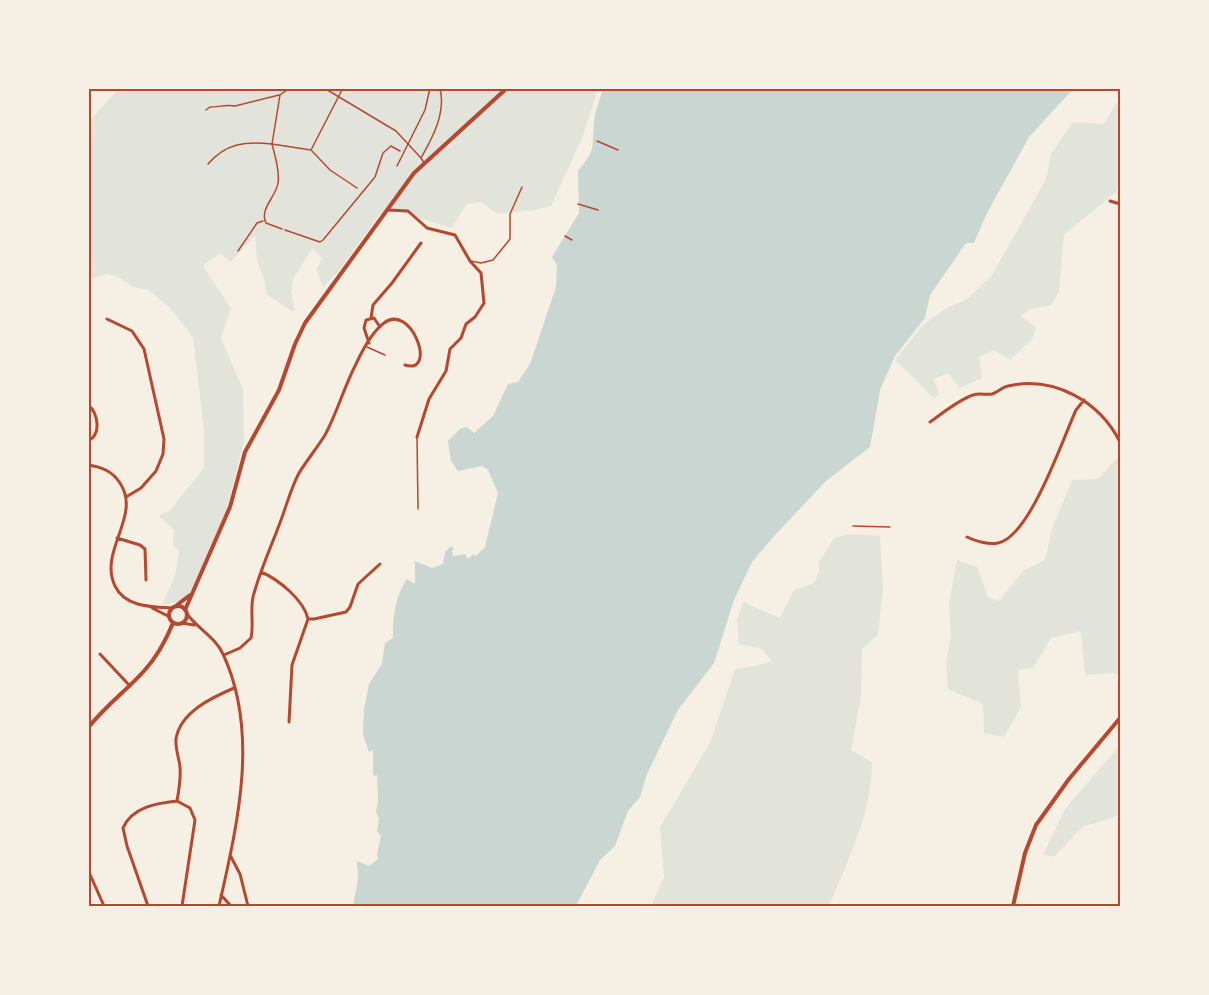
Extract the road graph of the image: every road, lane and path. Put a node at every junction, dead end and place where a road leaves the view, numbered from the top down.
1 (291, 88) edge
2 (324, 88) edge
3 (343, 88) edge
4 (430, 88) edge
5 (440, 88) edge
6 (507, 88) edge
7 (280, 95) junction
8 (338, 97) junction
9 (206, 110) dead end
10 (597, 141) dead end
11 (272, 144) junction
12 (408, 144) junction
13 (311, 150) junction
14 (618, 150) dead end
15 (404, 153) junction
16 (421, 158) junction
17 (424, 163) junction
18 (208, 164) dead end
19 (397, 166) dead end
20 (522, 187) dead end
21 (357, 188) dead end
22 (1110, 201) dead end
23 (578, 204) dead end
24 (1120, 204) edge
25 (589, 207) junction
26 (388, 210) junction
27 (598, 210) dead end
28 (588, 211) dead end
29 (264, 221) junction
30 (282, 229) joint
31 (565, 236) dead end
32 (572, 240) dead end
33 (421, 243) dead end
34 (238, 251) dead end
35 (470, 261) junction
36 (371, 318) junction
37 (107, 319) dead end
38 (380, 327) junction
39 (369, 343) junction
40 (366, 347) junction
41 (385, 356) dead end
42 (405, 364) dead end
43 (1084, 400) junction
44 (88, 405) edge
45 (930, 422) dead end
46 (417, 436) joint
47 (88, 441) edge
48 (1120, 442) edge
49 (88, 465) edge
50 (126, 497) junction
51 (418, 509) dead end
52 (853, 526) dead end
53 (890, 527) dead end
54 (967, 537) dead end
55 (117, 538) junction
56 (380, 564) dead end
57 (261, 572) junction
58 (146, 580) dead end
59 (191, 594) junction
60 (150, 607) junction
61 (174, 607) junction
62 (186, 612) junction
63 (168, 616) junction
64 (308, 619) junction
65 (173, 623) junction
66 (182, 623) junction
67 (195, 626) junction
68 (100, 654) dead end
69 (224, 654) junction
70 (130, 686) junction
71 (234, 688) junction
72 (1120, 718) edge
73 (289, 722) dead end
74 (88, 728) edge
75 (177, 801) junction
76 (229, 854) junction
77 (88, 870) edge
78 (221, 895) junction
79 (104, 906) edge
80 (148, 906) edge
81 (182, 906) edge
82 (219, 906) edge
83 (231, 906) edge
84 (248, 906) edge
85 (1013, 906) edge

1 - 7 lane
2 - 8 lane
3 - 8 lane
4 - 12 lane
5 - 16 lane
6 - 17 main road
7 - 9 lane
7 - 11 lane
8 - 12 lane
8 - 13 lane
10 - 14 path
11 - 13 lane
11 - 18 lane
11 - 29 lane
12 - 15 lane
12 - 16 lane
13 - 21 lane
15 - 19 lane
15 - 30 path
16 - 17 lane
17 - 26 main road
20 - 35 lane
22 - 24 street
23 - 25 path
25 - 27 path
25 - 28 path
26 - 35 street
26 - 59 main road
29 - 30 lane
29 - 34 lane
31 - 32 path
33 - 36 street
35 - 46 street
36 - 38 street
36 - 39 street
37 - 50 street
38 - 39 street
38 - 42 street
39 - 40 street
40 - 41 lane
40 - 57 street
43 - 45 street
43 - 48 street
43 - 54 street
44 - 47 street
46 - 51 lane
49 - 50 street
50 - 55 street
52 - 53 path
55 - 58 street
55 - 60 street
56 - 64 street
57 - 64 street
57 - 69 street
59 - 61 main road
59 - 62 main road
60 - 61 street
60 - 63 street
61 - 62 main road
61 - 63 main road
62 - 66 main road
62 - 67 street
63 - 65 main road
64 - 73 street
65 - 66 main road
65 - 70 main road
66 - 67 street
67 - 69 street
68 - 70 street
69 - 71 street
70 - 74 main road
71 - 75 street
71 - 76 street
72 - 85 main road
75 - 80 street
75 - 81 street
76 - 78 street
76 - 84 street
77 - 79 street
78 - 82 street
78 - 83 street

